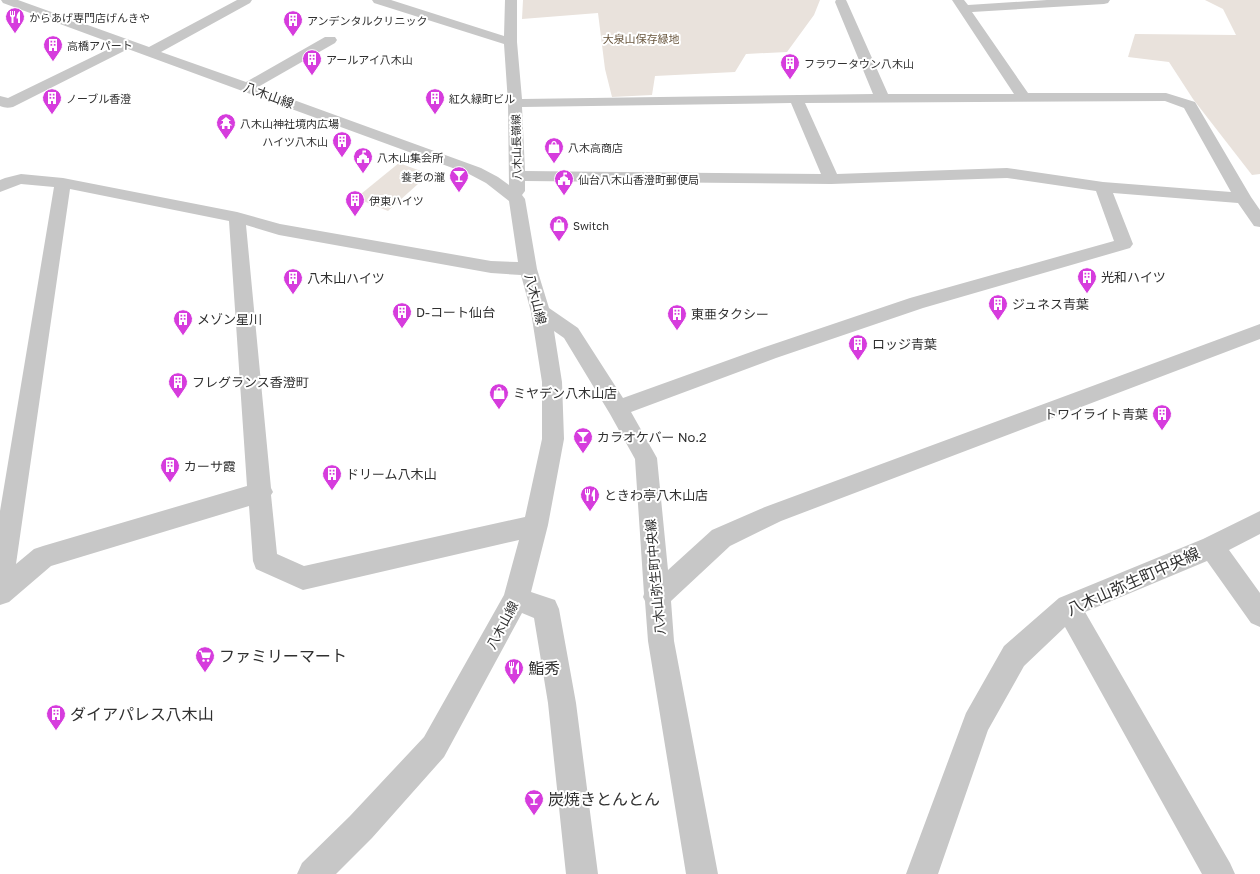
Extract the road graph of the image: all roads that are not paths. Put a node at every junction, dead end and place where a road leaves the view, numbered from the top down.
1 (7, 0) edge
2 (246, 0) edge
3 (378, 0) edge
4 (511, 0) edge
5 (1104, 0) edge
6 (841, 2) dead end
7 (1052, 2) edge
8 (961, 5) edge
9 (330, 40) dead end
10 (510, 42) junction
11 (128, 44) junction
12 (151, 52) junction
13 (248, 87) junction
14 (1023, 96) junction
15 (882, 98) junction
16 (796, 99) junction
17 (0, 100) edge
18 (514, 103) junction
19 (516, 176) junction
20 (831, 179) junction
21 (4, 183) edge
22 (63, 183) junction
23 (1103, 187) junction
24 (1243, 198) junction
25 (517, 199) junction
26 (237, 217) junction
27 (1260, 222) edge
28 (528, 269) junction
29 (541, 312) junction
30 (1260, 331) edge
31 (618, 408) junction
32 (261, 492) junction
33 (1260, 522) edge
34 (536, 525) junction
35 (1212, 547) junction
36 (0, 587) edge
37 (0, 593) edge
38 (656, 597) junction
39 (516, 599) junction
40 (1068, 607) junction
41 (1260, 614) edge
42 (313, 874) edge
43 (582, 874) edge
44 (702, 874) edge
45 (922, 874) edge
46 (1219, 874) edge

1 - 11 street, 八木山線
2 - 12 street
3 - 10 street
4 - 10 street, 八木山長嶺線
5 - 7 street
6 - 15 street
7 - 8 street
8 - 14 street
9 - 13 street
10 - 18 street, 八木山長嶺線
11 - 12 street, 八木山線
11 - 17 street
12 - 13 street, 八木山線
13 - 25 street, 八木山線
14 - 15 street
14 - 24 street
15 - 16 street
16 - 18 street
16 - 20 street
18 - 19 street, 八木山長嶺線
19 - 20 street
19 - 25 street, 八木山長嶺線
20 - 23 street
21 - 22 street
22 - 26 street
22 - 36 street
23 - 24 street
23 - 31 street
24 - 27 street
25 - 28 street, 八木山線
26 - 28 street
26 - 32 street
28 - 29 street, 八木山線
29 - 31 street, 八木山弥生町中央線
29 - 34 street, 八木山線
30 - 38 street
31 - 38 street, 八木山弥生町中央線
32 - 34 street
32 - 37 street
33 - 35 street, 八木山弥生町中央線
34 - 39 street, 八木山線
35 - 40 street, 八木山弥生町中央線
35 - 41 street
38 - 44 street, 八木山弥生町中央線
39 - 42 street, 八木山線
39 - 43 street
40 - 45 street, 八木山弥生町中央線
40 - 46 street

